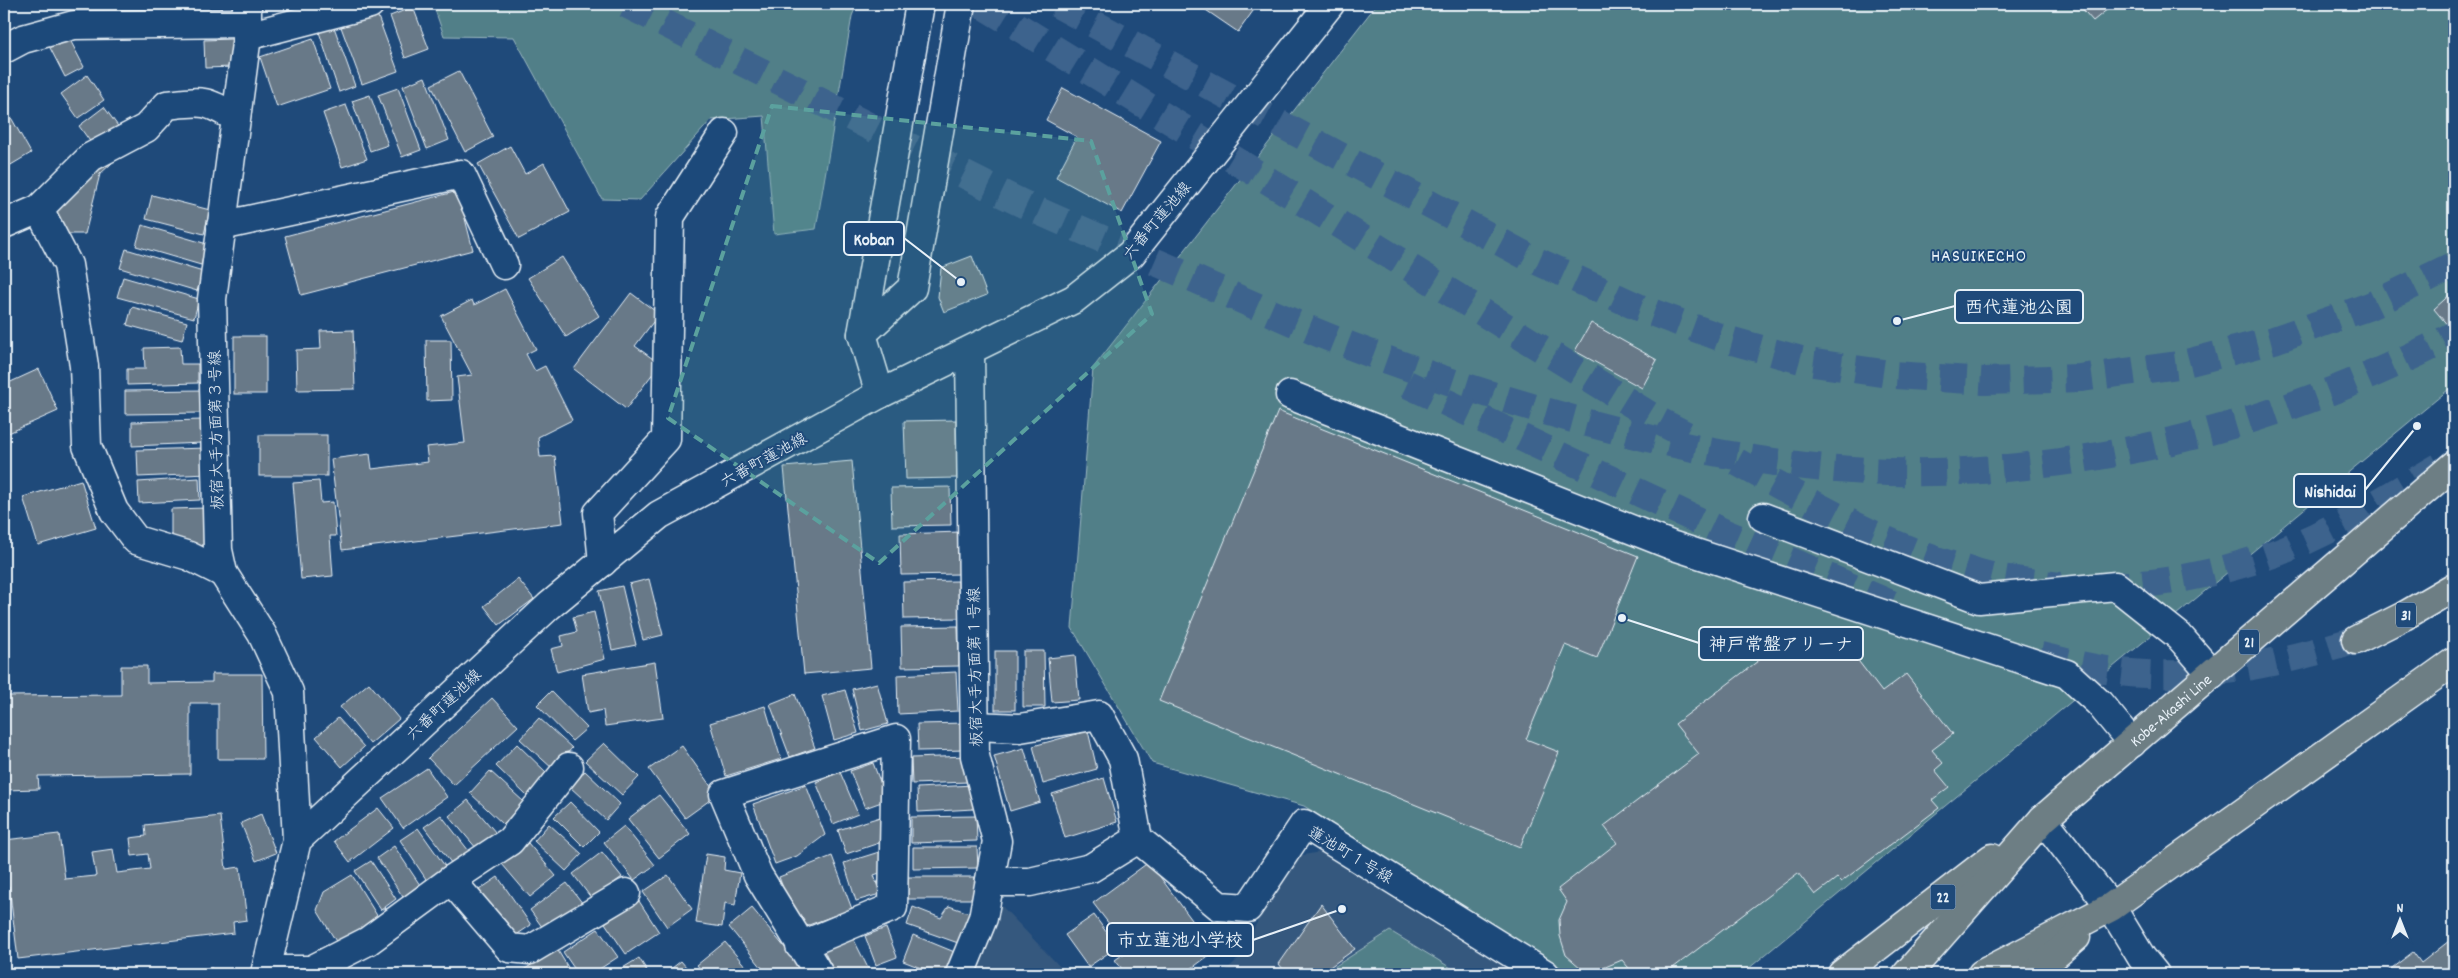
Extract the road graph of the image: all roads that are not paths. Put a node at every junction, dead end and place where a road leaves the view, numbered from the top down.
1 (370, 4) edge
2 (920, 4) edge
3 (961, 4) edge
4 (1330, 4) edge
5 (247, 21) edge
6 (4, 48) edge
7 (236, 118) junction
8 (724, 133) dead end
9 (39, 209) junction
10 (4, 224) edge
11 (222, 226) junction
12 (504, 265) dead end
13 (862, 334) junction
14 (970, 351) junction
15 (880, 394) junction
16 (1290, 395) dead end
17 (2454, 465) edge
18 (1762, 517) dead end
19 (603, 562) junction
20 (222, 573) junction
21 (2454, 587) edge
22 (2356, 640) tunnel mouth
23 (2454, 662) edge
24 (2212, 674) junction
25 (975, 726) junction
26 (2132, 743) junction
27 (569, 767) dead end
28 (2043, 819) junction
29 (297, 840) junction
30 (1138, 840) junction
31 (450, 880) junction
32 (990, 882) junction
33 (626, 893) dead end
34 (2112, 906) junction
35 (800, 946) junction
36 (266, 972) edge
37 (819, 974) edge
38 (960, 974) edge
39 (1545, 974) edge
40 (1842, 974) edge
41 (1907, 974) edge
42 (1982, 974) edge
43 (2033, 974) edge
44 (2155, 974) edge

1 - 5 street
2 - 13 street
3 - 13 street
4 - 14 street, 六番町蓮池線
5 - 6 street
5 - 7 street, 板宿大手方面第３号線
7 - 9 street
7 - 11 street, 板宿大手方面第３号線
8 - 19 street
9 - 10 street
9 - 20 street
11 - 12 street
11 - 20 street, 板宿大手方面第３号線
13 - 15 street
14 - 15 street, 六番町蓮池線
14 - 25 street, 板宿大手方面第１号線
15 - 19 street, 六番町蓮池線
16 - 26 street
17 - 24 main road, Kobe-Akashi Line / 21
18 - 24 street
19 - 29 street, 六番町蓮池線
20 - 29 street, 板宿大手方面第３号線
21 - 22 main road, 31
23 - 34 main road
24 - 26 main road, Kobe-Akashi Line / 21
25 - 30 street
25 - 32 street, 板宿大手方面第１号線
26 - 28 main road, Kobe-Akashi Line / 21
27 - 31 street
28 - 34 street
28 - 40 main road, 22
28 - 41 main road, Kobe-Akashi Line / 21
29 - 36 street
30 - 32 street
30 - 39 street, 蓮池町１号線
31 - 33 street
31 - 36 street
32 - 38 street, 板宿大手方面第１号線
34 - 42 main road
34 - 43 main road
34 - 44 street
35 - 35 street
35 - 37 street

